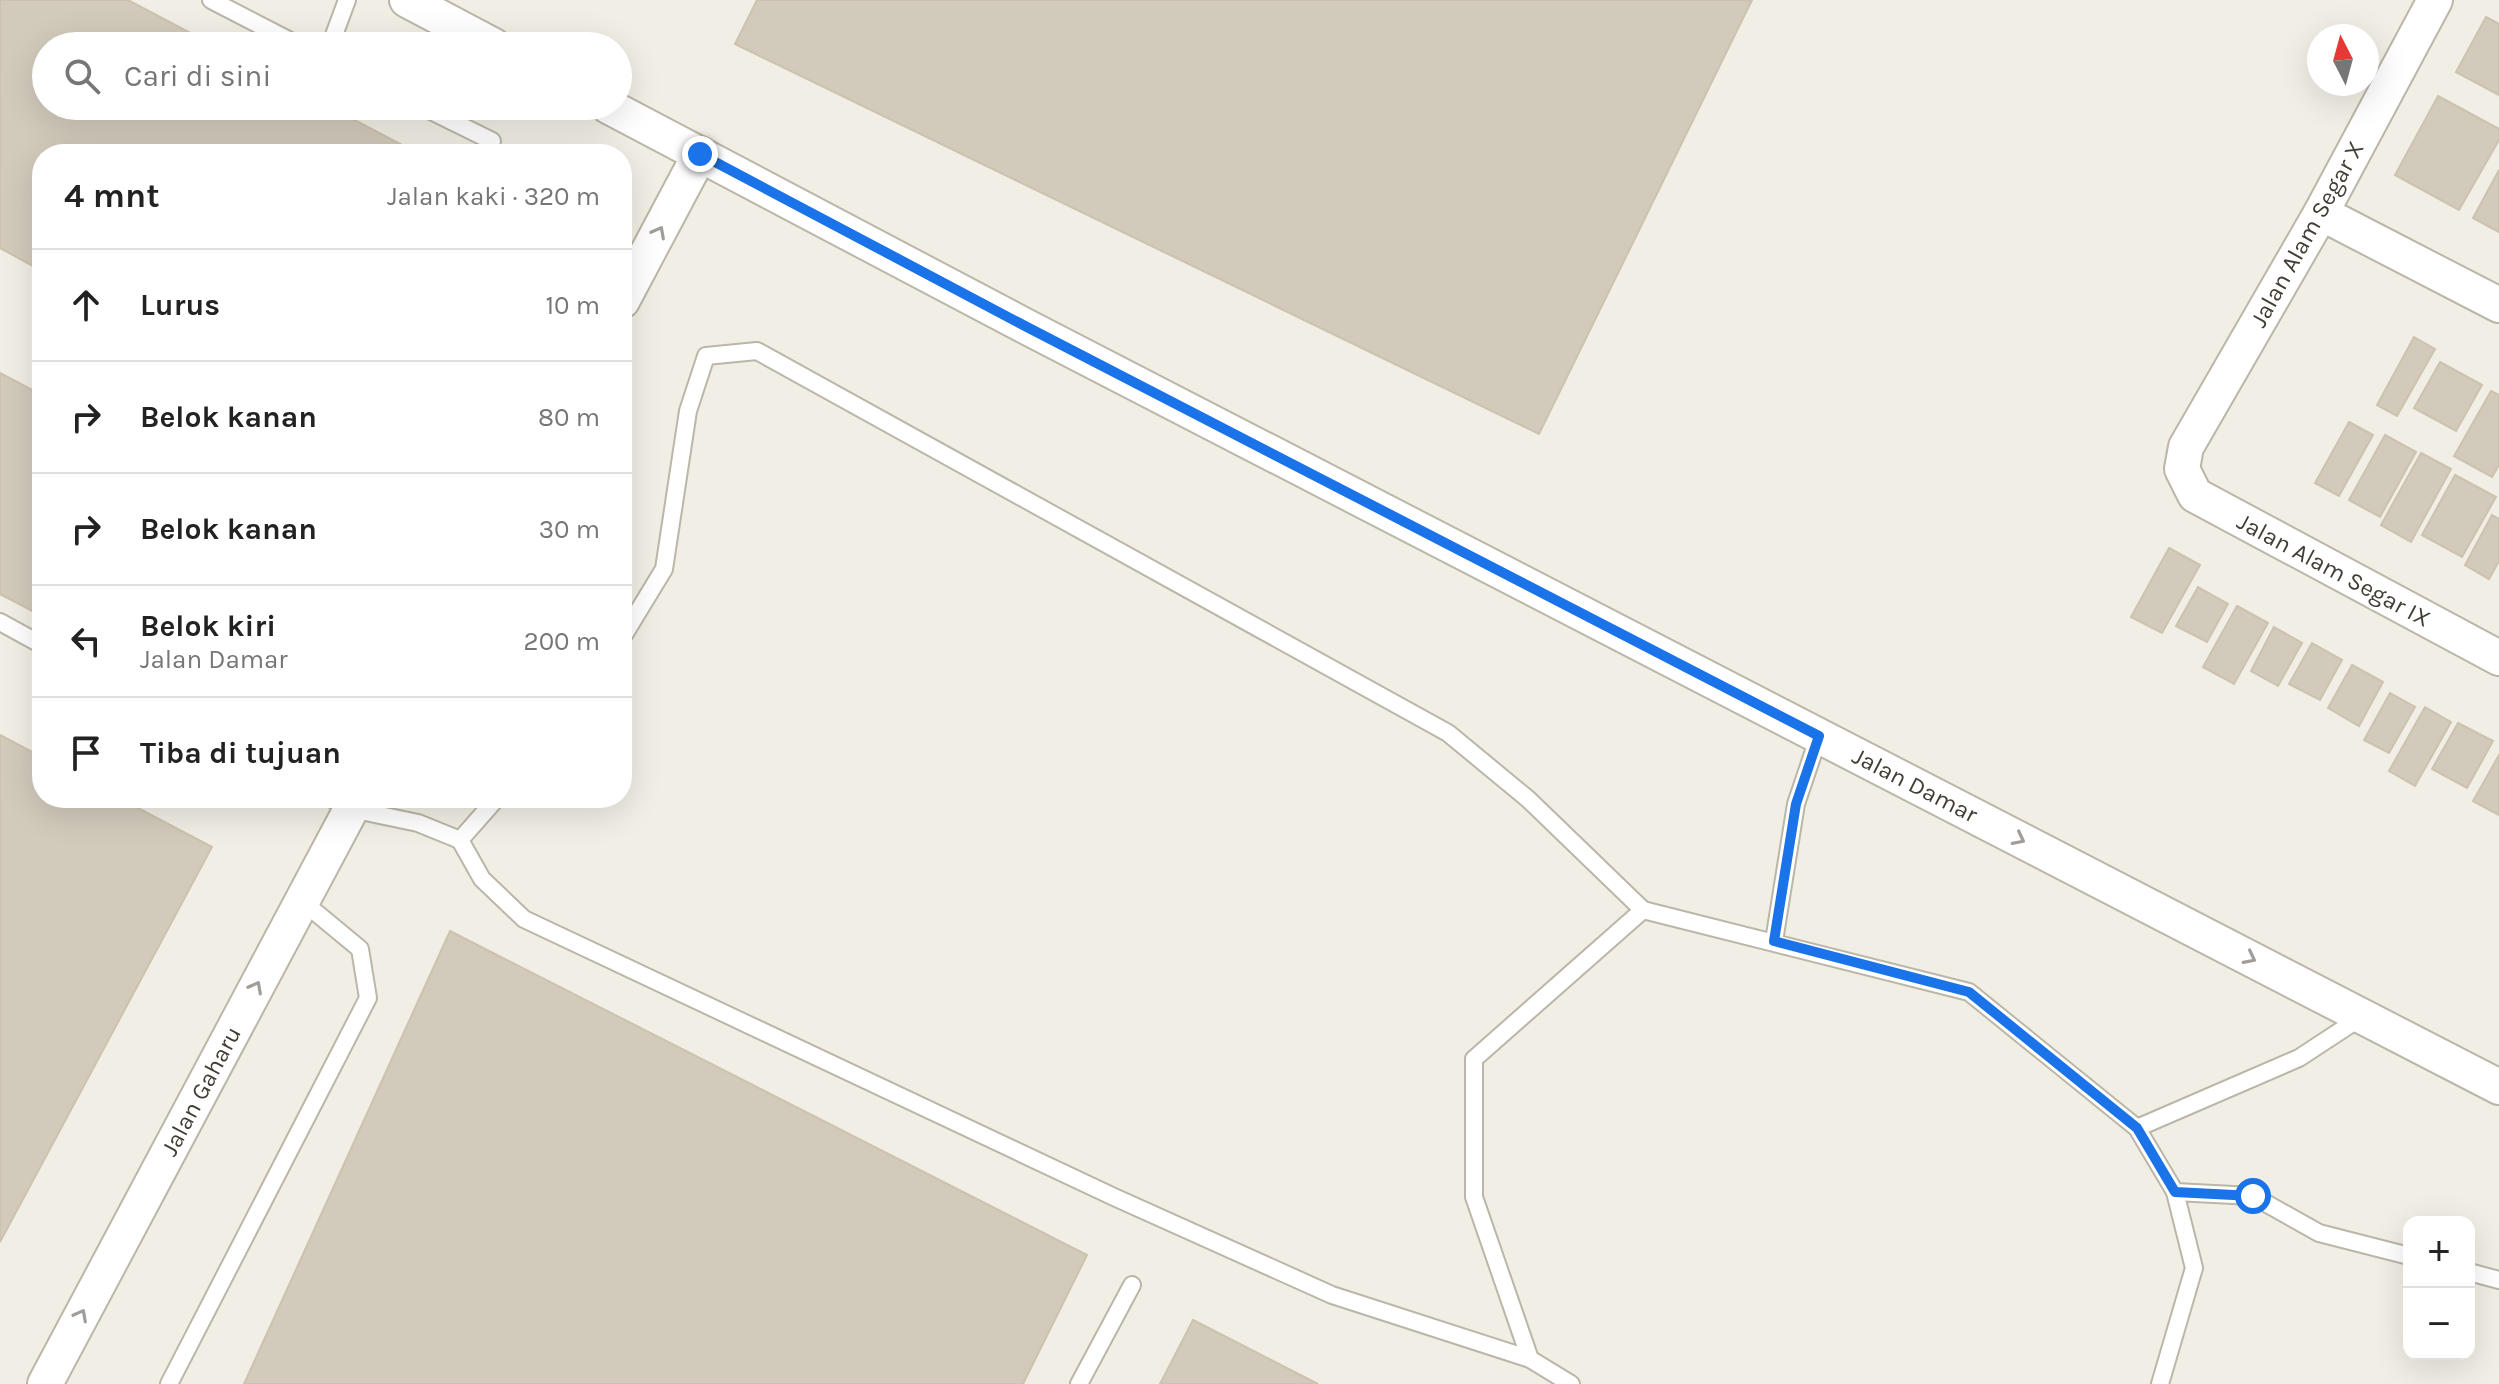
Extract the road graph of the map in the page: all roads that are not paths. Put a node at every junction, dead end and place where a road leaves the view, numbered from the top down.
1 (211, 0) edge
2 (347, 0) edge
3 (407, 0) edge
4 (2435, 0) edge
5 (273, 32) edge
6 (335, 32) edge
7 (468, 32) edge
8 (632, 119) edge
9 (449, 120) edge
10 (492, 141) dead end
11 (700, 154) junction
12 (2321, 213) junction
13 (632, 282) edge
14 (2499, 305) edge
15 (2182, 469) joint
16 (0, 622) edge
17 (632, 622) edge
18 (32, 640) edge
19 (2499, 658) edge
20 (1819, 736) junction
21 (343, 808) edge
22 (367, 808) edge
23 (488, 808) edge
24 (460, 840) junction
25 (302, 901) junction
26 (1643, 910) junction
27 (1774, 941) junction
28 (2363, 1016) junction
29 (2499, 1087) edge
30 (2137, 1128) junction
31 (2175, 1192) junction
32 (2403, 1254) edge
33 (2475, 1274) edge
34 (2499, 1280) edge
35 (1132, 1285) dead end
36 (1530, 1359) junction
37 (45, 1384) edge
38 (169, 1384) edge
39 (1079, 1384) edge
40 (1571, 1384) edge
41 (2160, 1384) edge

1 - 5 lane
2 - 6 lane
3 - 7 street
4 - 12 street, Jalan Alam Segar X
8 - 11 street, Jalan Damar
9 - 10 lane
13 -> 11 street
11 - 20 street, Jalan Damar
12 - 14 street
12 - 15 street, Jalan Alam Segar X
15 - 19 street, Jalan Alam Segar IX
16 - 18 lane
17 - 26 lane
20 - 27 lane
20 -> 28 street, Jalan Damar
21 - 25 street, Jalan Gaharu
22 - 24 lane
23 - 24 lane
24 - 36 lane
37 -> 25 street, Jalan Gaharu
25 - 38 lane
26 - 27 lane
26 - 36 lane
27 - 30 lane
28 - 29 street, Jalan Damar
28 - 30 lane
30 - 31 lane
31 - 32 lane
31 - 41 lane
33 - 34 lane
35 - 39 lane
36 - 40 lane

